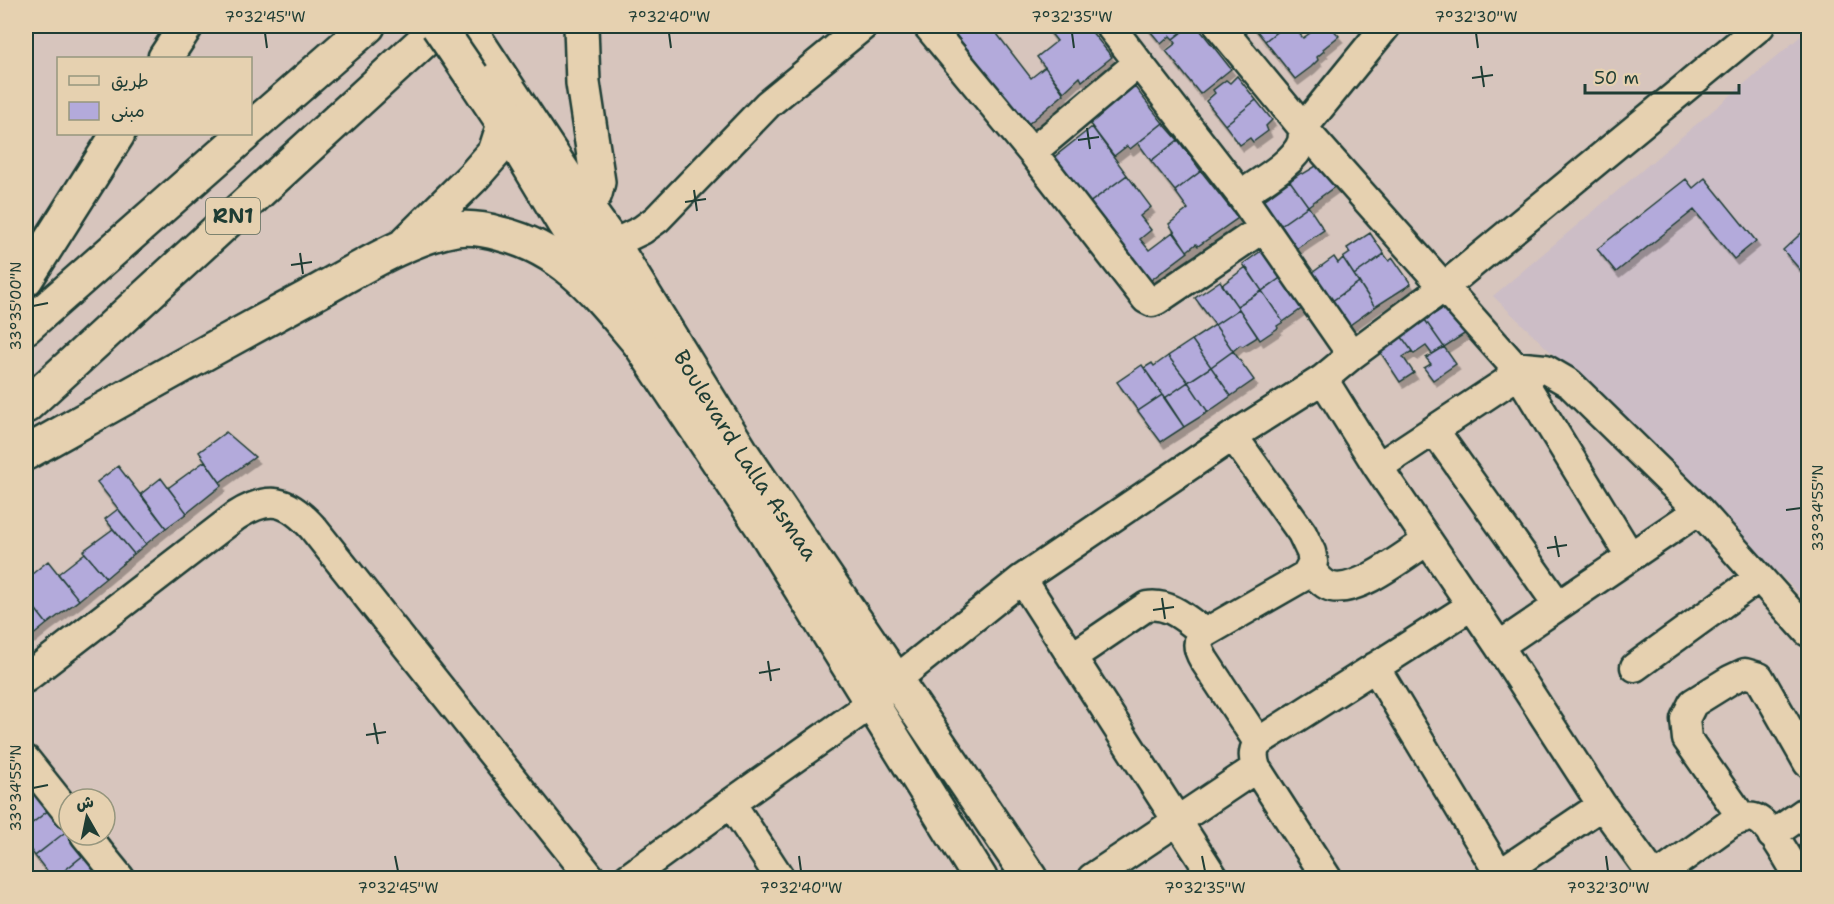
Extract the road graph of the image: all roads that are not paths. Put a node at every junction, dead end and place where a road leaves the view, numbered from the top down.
1 (186, 26) edge
2 (368, 26) edge
3 (439, 26) edge
4 (467, 26) edge
5 (581, 26) edge
6 (863, 26) edge
7 (928, 26) edge
8 (1110, 26) edge
9 (1219, 26) edge
10 (1386, 26) edge
11 (1760, 26) edge
12 (166, 57) edge
13 (1138, 63) junction
14 (488, 72) junction
15 (504, 124) junction
16 (252, 127) edge
17 (1304, 128) junction
18 (117, 135) edge
19 (244, 135) edge
20 (1032, 152) junction
21 (1240, 195) junction
22 (574, 214) junction
23 (1263, 228) junction
24 (613, 244) junction
25 (402, 246) junction
26 (26, 279) edge
27 (1444, 287) junction
28 (26, 327) edge
29 (640, 344) junction
30 (1352, 354) junction
31 (1514, 366) junction
32 (1323, 379) junction
33 (26, 406) edge
34 (1434, 430) junction
35 (1233, 436) junction
36 (26, 453) edge
37 (1378, 467) junction
38 (1699, 510) junction
39 (1427, 540) junction
40 (1630, 556) junction
41 (1311, 569) junction
42 (1758, 578) junction
43 (1022, 579) junction
44 (1471, 606) junction
45 (1558, 606) junction
46 (1809, 632) edge
47 (1205, 633) junction
48 (1499, 646) junction
49 (1072, 657) junction
50 (1376, 667) junction
51 (1635, 667) dead end
52 (26, 678) edge
53 (897, 679) junction
54 (871, 704) junction
55 (1257, 755) junction
56 (26, 760) edge
57 (1809, 763) edge
58 (57, 799) edge
59 (730, 803) junction
60 (1602, 805) junction
61 (1809, 810) edge
62 (1743, 819) junction
63 (1177, 821) junction
64 (1772, 835) junction
65 (95, 847) edge
66 (1497, 877) edge
67 (1655, 878) edge
68 (120, 879) edge
69 (591, 879) edge
70 (628, 879) edge
71 (780, 879) edge
72 (980, 879) edge
73 (1030, 879) edge
74 (1092, 879) edge
75 (1214, 879) edge
76 (1327, 879) edge
77 (1800, 879) edge

1 - 12 main road
2 - 16 main road
3 - 14 main road, Boulevard Lalla Asmaa, bridge
3 - 33 main road, RN1
4 - 14 main road, Boulevard Lalla Asmaa
5 - 22 main road
6 - 24 street
7 - 20 street
8 - 13 street
9 - 17 street
10 - 17 street
11 - 27 street
13 - 20 street
13 - 21 street
14 - 15 main road, Boulevard Lalla Asmaa
14 - 22 main road, Boulevard Lalla Asmaa
15 - 22 main road, Boulevard Lalla Asmaa
15 - 25 main road
17 - 21 street
17 - 27 street
18 - 26 main road
19 - 28 main road, RN1
20 - 23 street
21 - 23 street
22 - 24 main road, Boulevard Lalla Asmaa
22 - 29 main road, Boulevard Lalla Asmaa
23 - 30 street
24 - 53 main road, Boulevard Lalla Asmaa
25 - 29 main road
25 - 36 main road
27 - 30 street
27 - 31 street
29 - 54 main road, Boulevard Lalla Asmaa
30 - 32 street
31 - 34 street
31 - 38 street
31 - 40 street
32 - 35 street
32 - 37 street
34 - 37 street
34 - 45 street
35 - 41 street
35 - 43 street
37 - 39 street
38 - 40 street
38 - 42 street
39 - 41 street
39 - 44 street
40 - 45 street
41 - 47 street
42 - 46 street
42 - 51 street
43 - 49 street
43 - 53 street
44 - 48 street
44 - 50 street
45 - 48 street
47 - 49 street
47 - 55 street
48 - 60 street
49 - 63 street
50 - 55 street
50 - 66 street
52 - 69 street
53 - 54 street
53 - 73 main road, Boulevard Lalla Asmaa
54 - 59 street
54 - 72 main road, Boulevard Lalla Asmaa
55 - 63 street
55 - 76 street
56 - 58 street
57 - 62 street
59 - 70 street
59 - 71 street
60 - 66 street
60 - 67 street
61 - 64 street
62 - 64 street
62 - 67 street
63 - 74 street
63 - 75 street
64 - 77 street
65 - 68 street

